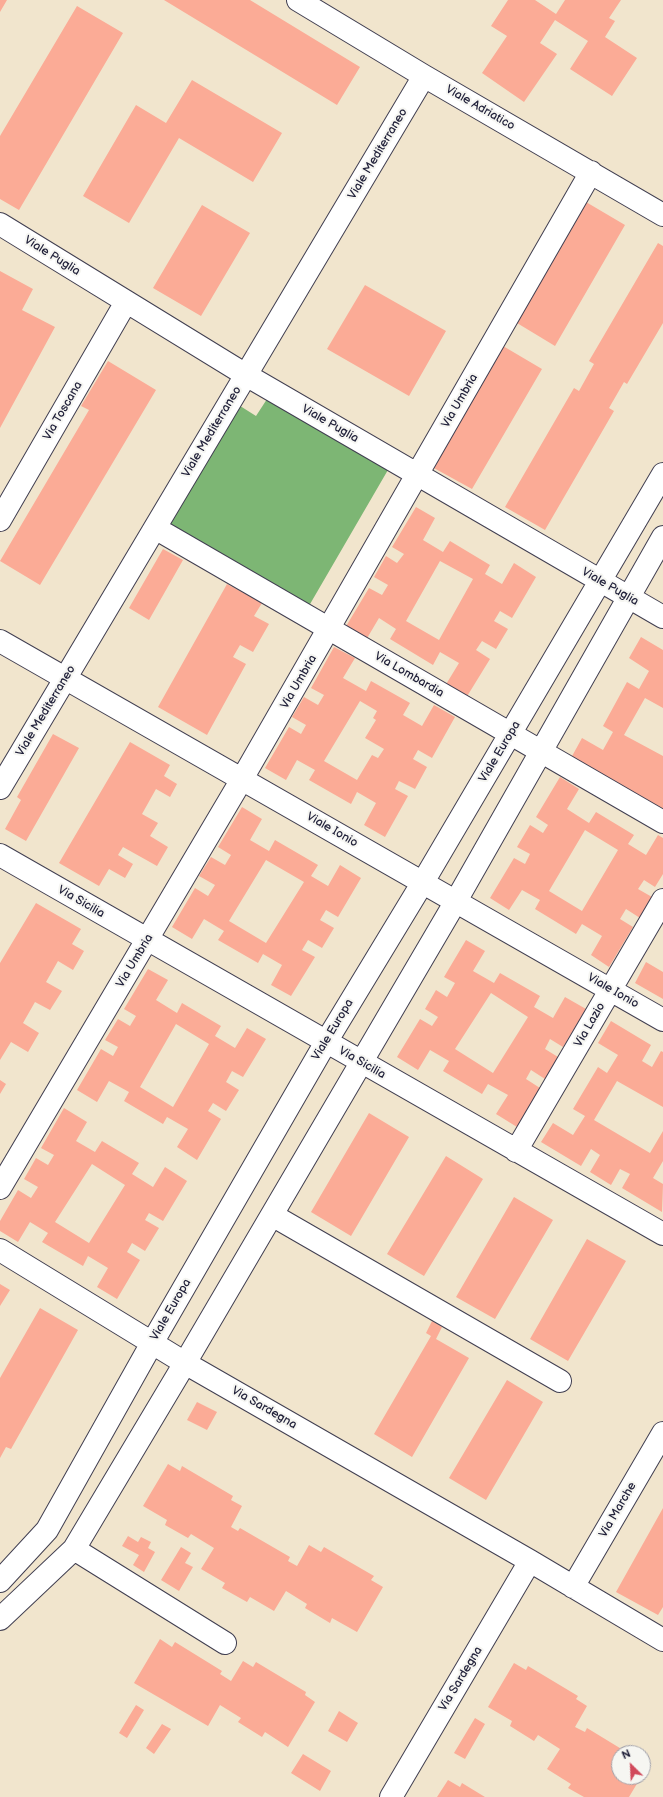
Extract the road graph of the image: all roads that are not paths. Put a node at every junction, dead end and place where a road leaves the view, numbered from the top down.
1 (298, 0) edge
2 (424, 76) junction
3 (591, 172) junction
4 (663, 215) edge
5 (0, 224) edge
6 (126, 302) junction
7 (246, 375) junction
8 (663, 474) edge
9 (418, 475) junction
10 (0, 520) edge
11 (155, 528) junction
12 (663, 537) edge
13 (601, 581) junction
14 (628, 597) junction
15 (663, 617) edge
16 (329, 629) junction
17 (0, 641) edge
18 (66, 678) junction
19 (510, 734) junction
20 (541, 752) junction
21 (242, 779) junction
22 (0, 788) edge
23 (663, 822) edge
24 (0, 855) edge
25 (423, 882) junction
26 (663, 900) edge
27 (456, 901) junction
28 (148, 941) junction
29 (610, 990) junction
30 (663, 1020) edge
31 (326, 1042) junction
32 (362, 1063) junction
33 (516, 1150) junction
34 (0, 1188) edge
35 (272, 1215) junction
36 (663, 1234) edge
37 (0, 1250) edge
38 (152, 1343) junction
39 (185, 1363) junction
40 (560, 1381) dead end
41 (663, 1433) edge
42 (74, 1549) junction
43 (530, 1561) junction
44 (0, 1581) edge
45 (573, 1587) junction
46 (0, 1619) edge
47 (663, 1640) edge
48 (225, 1642) dead end
49 (391, 1797) edge

1 - 2 street, Viale Adriatico
2 - 3 street, Viale Adriatico
2 - 7 street, Viale Mediterraneo
3 - 4 street, Viale Adriatico
3 - 9 street, Via Umbria
5 - 6 street, Viale Puglia
6 - 7 street, Viale Puglia
6 - 10 street, Via Toscana
7 - 9 street, Viale Puglia
7 - 11 street, Viale Mediterraneo
8 - 13 street, Viale Europa
9 - 13 street, Viale Puglia
9 - 16 street, Via Umbria
11 - 16 street, Via Lombardia
11 - 18 street, Viale Mediterraneo
12 - 14 street
13 - 14 street, Viale Puglia
13 - 19 street, Viale Europa
14 - 15 street, Viale Puglia
14 - 20 street
16 - 19 street, Via Lombardia
16 - 21 street, Via Umbria
17 - 18 street, Viale Ionio
18 - 21 street, Viale Ionio
18 - 22 street, Viale Mediterraneo
19 - 20 street, Via Lombardia
19 - 25 street, Viale Europa
20 - 23 street, Via Lombardia
20 - 27 street
21 - 25 street, Viale Ionio
21 - 28 street, Via Umbria
24 - 28 street, Via Sicilia
25 - 27 street, Viale Ionio
25 - 31 street, Viale Europa
26 - 29 street, Via Lazio
27 - 29 street, Viale Ionio
27 - 32 street
28 - 31 street, Via Sicilia
28 - 34 street, Via Umbria
29 - 30 street, Viale Ionio
29 - 33 street, Via Lazio
31 - 32 street, Via Sicilia
31 - 38 street, Viale Europa
32 - 33 street, Via Sicilia
32 - 35 street
33 - 36 street, Via Sicilia
35 - 39 street
35 - 40 street
37 - 38 street, Via Sardegna
38 - 39 street, Via Sardegna
38 - 44 street, Viale Europa
39 - 42 street
39 - 43 street, Via Sardegna
41 - 45 street, Via Marche
42 - 46 street
42 - 48 street
43 - 45 street, Via Sardegna
43 - 49 street, Via Sardegna
45 - 47 street, Via Sardegna

